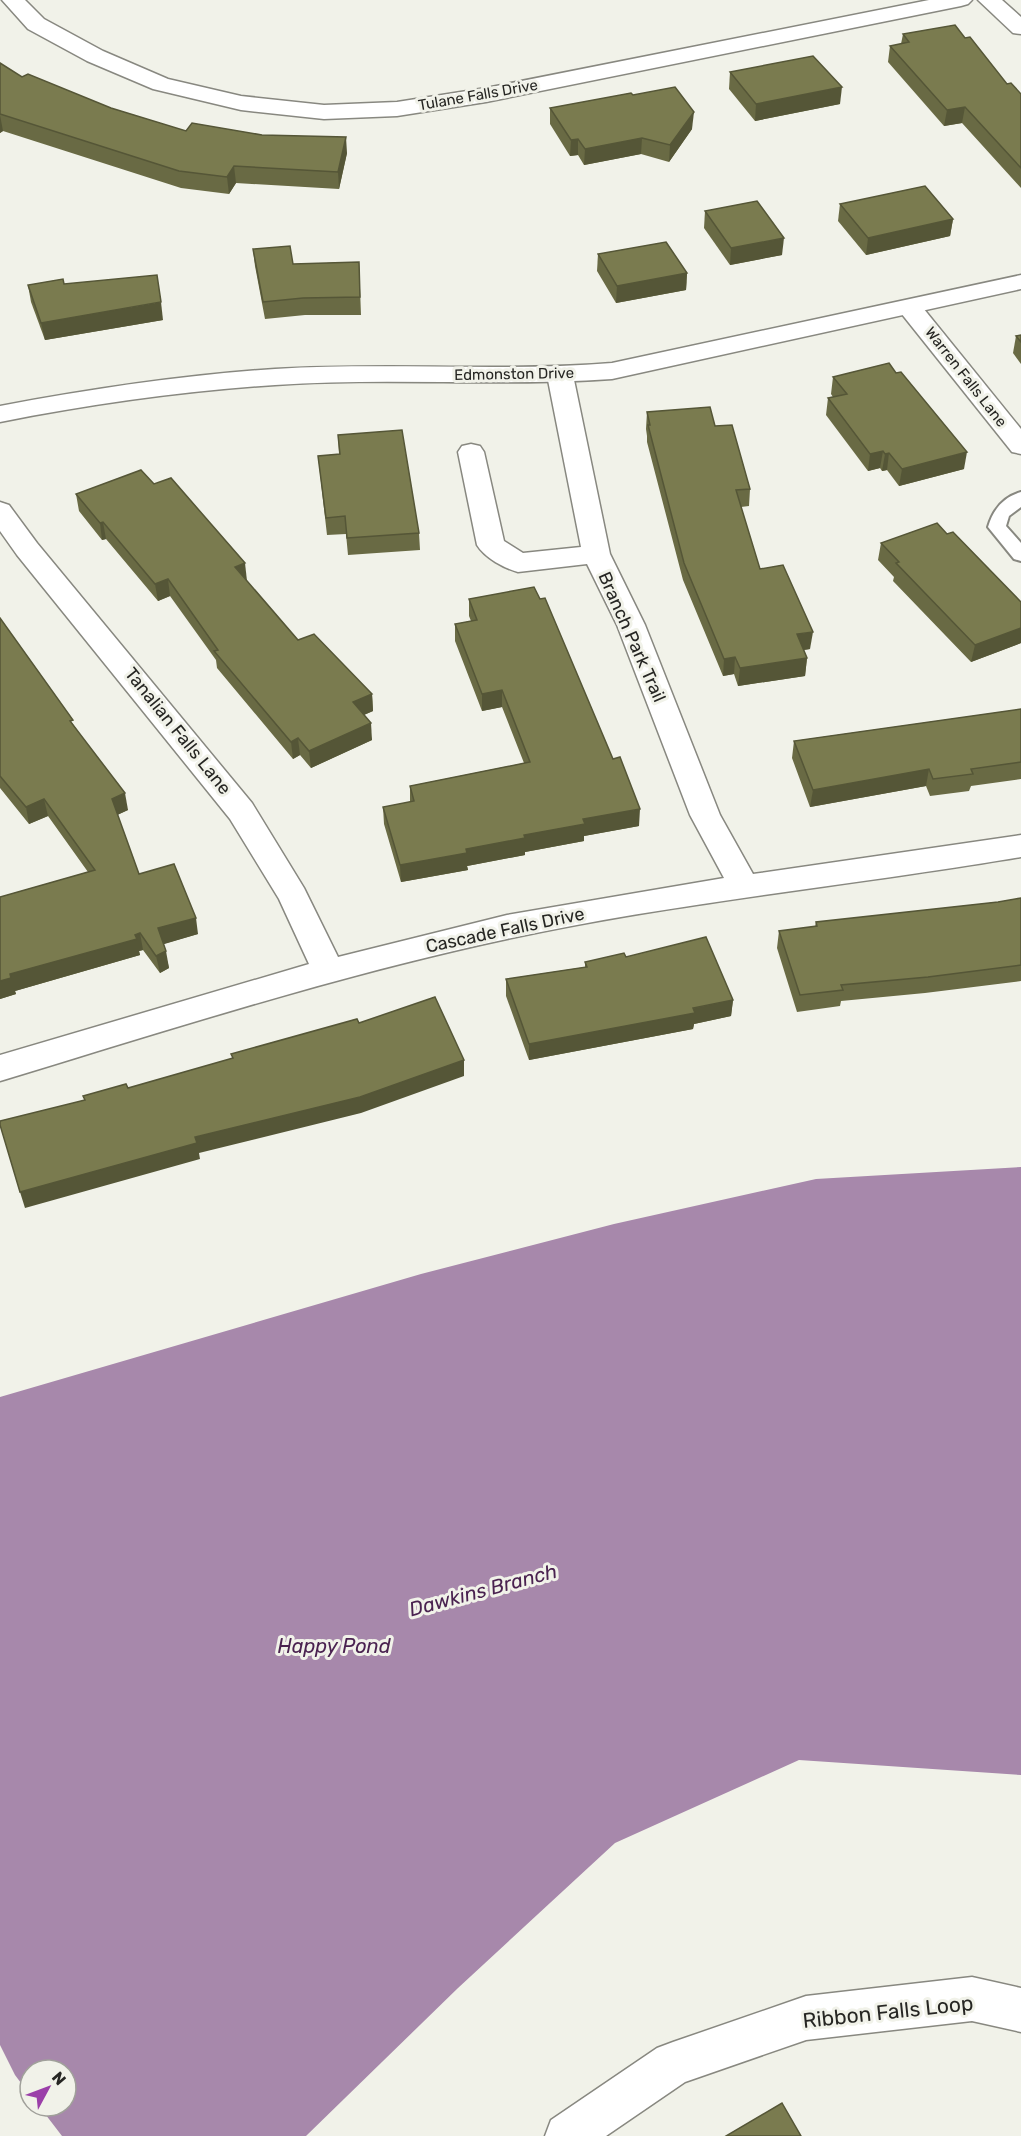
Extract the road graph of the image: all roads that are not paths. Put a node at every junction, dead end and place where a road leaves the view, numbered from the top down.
1 (13, 0) edge
2 (961, 0) edge
3 (989, 0) edge
4 (1021, 28) edge
5 (1021, 282) edge
6 (910, 308) junction
7 (560, 375) junction
8 (0, 414) edge
9 (1021, 446) edge
10 (471, 452) dead end
11 (1021, 498) edge
12 (0, 510) edge
13 (596, 554) junction
14 (1021, 555) edge
15 (1021, 846) edge
16 (744, 886) junction
17 (328, 970) junction
18 (0, 1068) edge
19 (1021, 2010) edge
20 (567, 2136) edge

1 - 2 street, Tulane Falls Drive
3 - 4 street
5 - 6 street, Edmonston Drive
6 - 7 street, Edmonston Drive
6 - 9 street, Warren Falls Lane
7 - 8 street, Edmonston Drive
7 - 13 street, Branch Park Trail
10 - 13 street
11 - 14 lane
12 - 17 street, Tanalian Falls Lane
13 - 16 street, Branch Park Trail
15 - 16 street, Cascade Falls Drive
16 - 17 street, Cascade Falls Drive
17 - 18 street, Cascade Falls Drive
19 - 20 street, Ribbon Falls Loop

